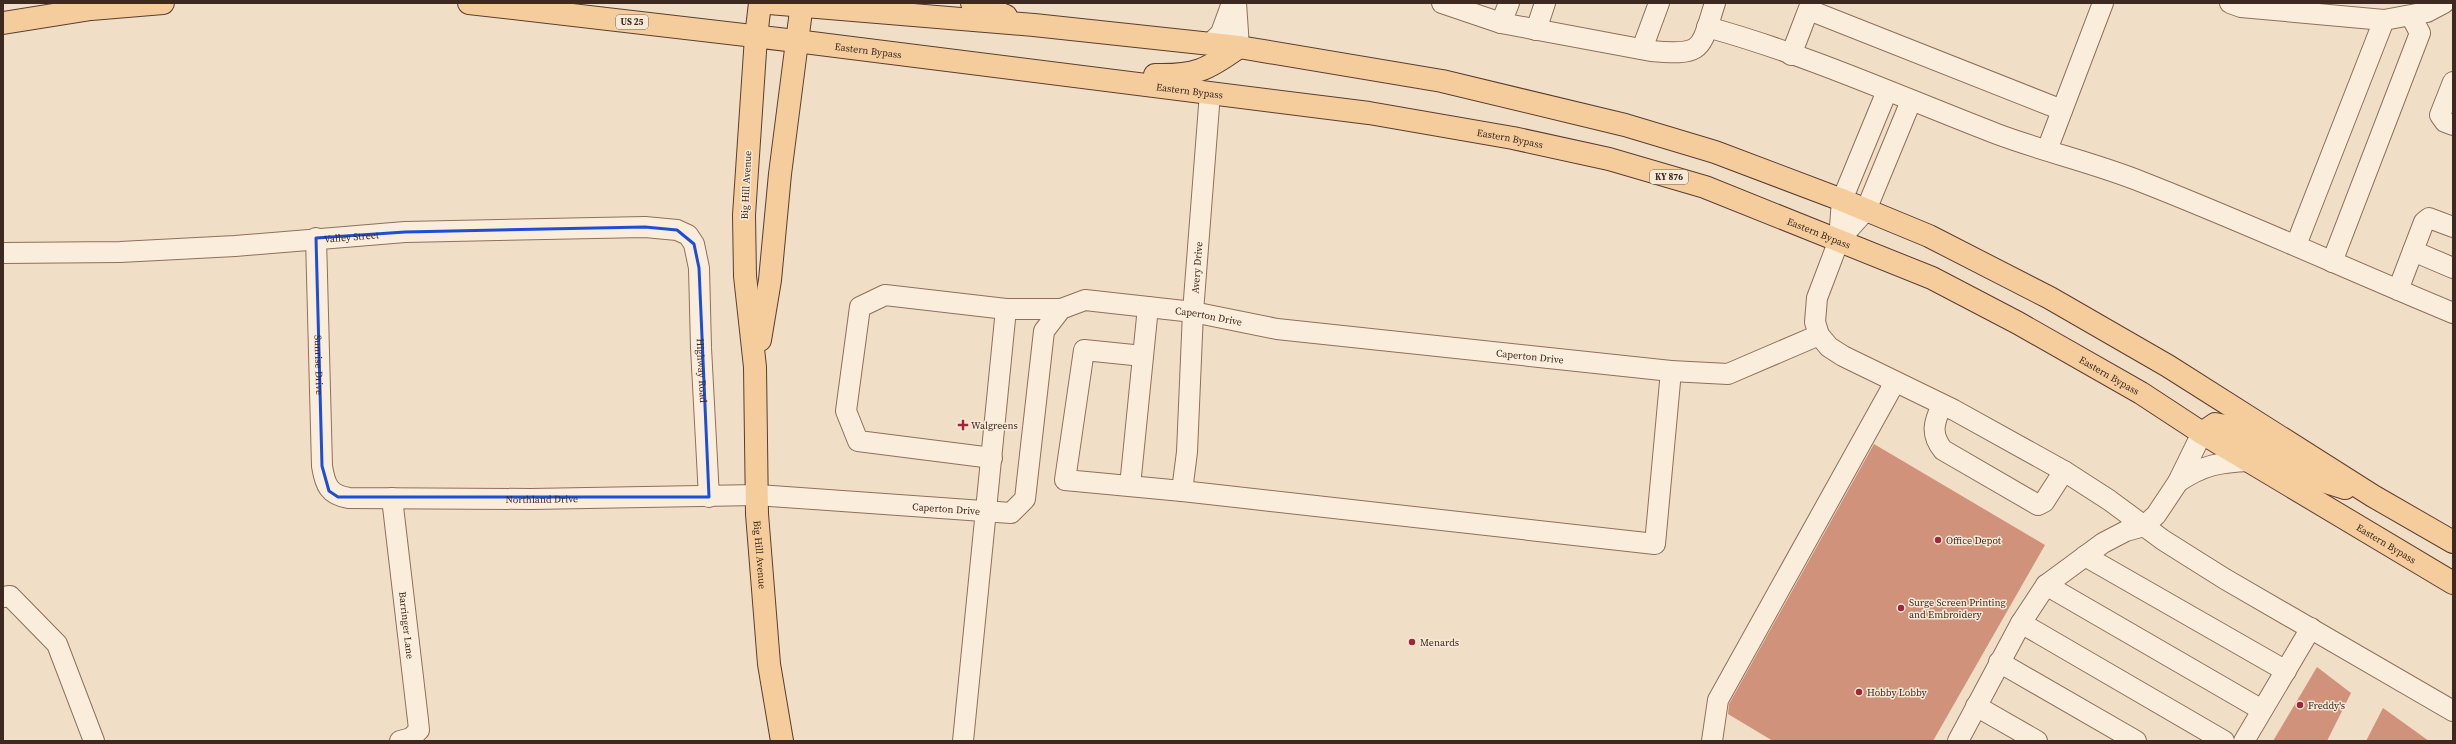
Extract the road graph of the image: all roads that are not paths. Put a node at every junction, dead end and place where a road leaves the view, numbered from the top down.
1 (163, 3) edge
2 (469, 3) edge
3 (760, 3) edge
4 (768, 3) edge
5 (972, 3) edge
6 (1232, 3) edge
7 (1236, 3) edge
8 (1442, 3) edge
9 (1509, 3) edge
10 (1545, 3) edge
11 (1659, 3) edge
12 (1715, 3) edge
13 (2103, 3) edge
14 (2230, 3) edge
15 (2444, 3) edge
16 (802, 5) edge
17 (1810, 6) edge
18 (2411, 16) junction
19 (2384, 20) junction
20 (3, 23) edge
21 (1502, 23) junction
22 (1034, 26) junction
23 (1707, 27) junction
24 (1536, 30) junction
25 (756, 37) junction
26 (796, 41) junction
27 (1210, 44) junction
28 (1239, 47) junction
29 (1642, 49) junction
30 (1791, 55) junction
31 (1067, 75) junction
32 (2453, 82) edge
33 (1887, 92) junction
34 (1210, 93) junction
35 (1911, 101) junction
36 (2062, 110) junction
37 (2453, 125) edge
38 (2047, 150) junction
39 (1842, 200) junction
40 (1866, 210) junction
41 (2453, 227) edge
42 (316, 238) junction
43 (1839, 240) junction
44 (694, 244) joint
45 (2296, 245) junction
46 (2413, 251) junction
47 (3, 254) edge
48 (2332, 262) junction
49 (2453, 268) edge
50 (2398, 290) junction
51 (1148, 307) junction
52 (1061, 309) junction
53 (1006, 310) junction
54 (1193, 312) junction
55 (2453, 313) edge
56 (1819, 335) junction
57 (1143, 356) junction
58 (755, 367) junction
59 (1670, 371) junction
60 (1895, 382) junction
61 (1942, 405) junction
62 (2202, 433) junction
63 (992, 458) junction
64 (2250, 461) junction
65 (2064, 471) junction
66 (2178, 482) junction
67 (1130, 486) junction
68 (329, 491) joint
69 (1182, 491) junction
70 (757, 495) junction
71 (2373, 496) junction
72 (709, 497) junction
73 (392, 498) junction
74 (985, 512) junction
75 (2144, 526) junction
76 (2453, 542) edge
77 (2085, 556) junction
78 (2453, 583) edge
79 (2046, 585) junction
80 (3, 597) edge
81 (2020, 623) junction
82 (2311, 628) junction
83 (1999, 662) junction
84 (2286, 671) junction
85 (1976, 706) junction
86 (2262, 710) junction
87 (2453, 711) edge
88 (94, 741) edge
89 (400, 741) edge
90 (782, 741) edge
91 (963, 741) edge
92 (1712, 741) edge
93 (1958, 741) edge
94 (2037, 741) edge
95 (2136, 741) edge
96 (2224, 741) edge
97 (2244, 741) edge

1 - 20 main road
2 - 25 main road, Eastern Bypass / US 25
3 - 25 main road, Big Hill Avenue
4 - 16 main road
5 - 22 main road
6 - 27 street
7 - 28 street
8 - 21 street
9 - 21 street
10 - 24 street
11 - 29 street
12 - 23 street
13 - 36 street
14 - 19 street
15 - 18 street
16 - 22 main road
16 - 26 main road, Big Hill Avenue
17 - 30 street
17 - 36 street
18 - 19 street
18 - 48 street
19 - 45 street
21 - 24 street
22 - 27 main road
23 - 29 street
23 - 30 street
24 - 29 street
25 - 26 main road, Eastern Bypass / US 25
25 - 58 main road, Big Hill Avenue
26 - 31 main road, Eastern Bypass / KY 876
26 - 58 main road, Big Hill Avenue
27 - 28 main road
28 - 31 main road
28 - 39 main road
30 - 33 street
31 - 34 main road, Eastern Bypass / KY 876
32 - 37 street
33 - 35 street
33 - 39 street
34 - 43 main road, Eastern Bypass / KY 876
34 - 54 street, Avery Drive
35 - 38 street
35 - 40 street
36 - 38 street
38 - 45 street
39 - 40 main road
39 - 43 street
40 - 43 street
40 - 71 main road
41 - 46 street
42 - 44 street, Valley Street
42 - 47 street, Valley Street
42 - 68 street, Sunrise Drive
43 - 56 street
43 - 62 main road, Eastern Bypass / KY 876
44 - 72 street, Highway Road
45 - 48 street
46 - 49 street
46 - 50 street
48 - 50 street
50 - 55 street
51 - 52 street, Caperton Drive
51 - 54 street, Caperton Drive
51 - 57 street
52 - 53 street
52 - 74 street, Caperton Drive
53 - 63 street
53 - 63 street
54 - 59 street, Caperton Drive
54 - 69 street, Avery Drive
56 - 59 street, Caperton Drive
56 - 60 street
57 - 67 street
57 - 67 street
58 - 70 main road, Big Hill Avenue
59 - 69 street
60 - 61 street
60 - 92 street
61 - 65 street
61 - 65 street
62 - 64 main road, Eastern Bypass / KY 876
62 - 66 street
62 - 71 main road
63 - 74 street
64 - 66 street
64 - 78 main road, Eastern Bypass / KY 876
65 - 75 street
66 - 75 street
67 - 69 street
68 - 73 street, Northland Drive
70 - 72 street, Northland Drive
70 - 74 street, Caperton Drive
70 - 90 main road, Big Hill Avenue
71 - 76 main road
72 - 73 street, Northland Drive
73 - 89 street, Barringer Lane
74 - 91 street
75 - 77 street
75 - 82 street
77 - 79 street
77 - 84 street
79 - 81 street
79 - 86 street
80 - 88 street
81 - 83 street
81 - 96 street
82 - 84 street
82 - 87 street
83 - 85 street
83 - 95 street
84 - 86 street
85 - 93 street
85 - 94 street
86 - 97 street

